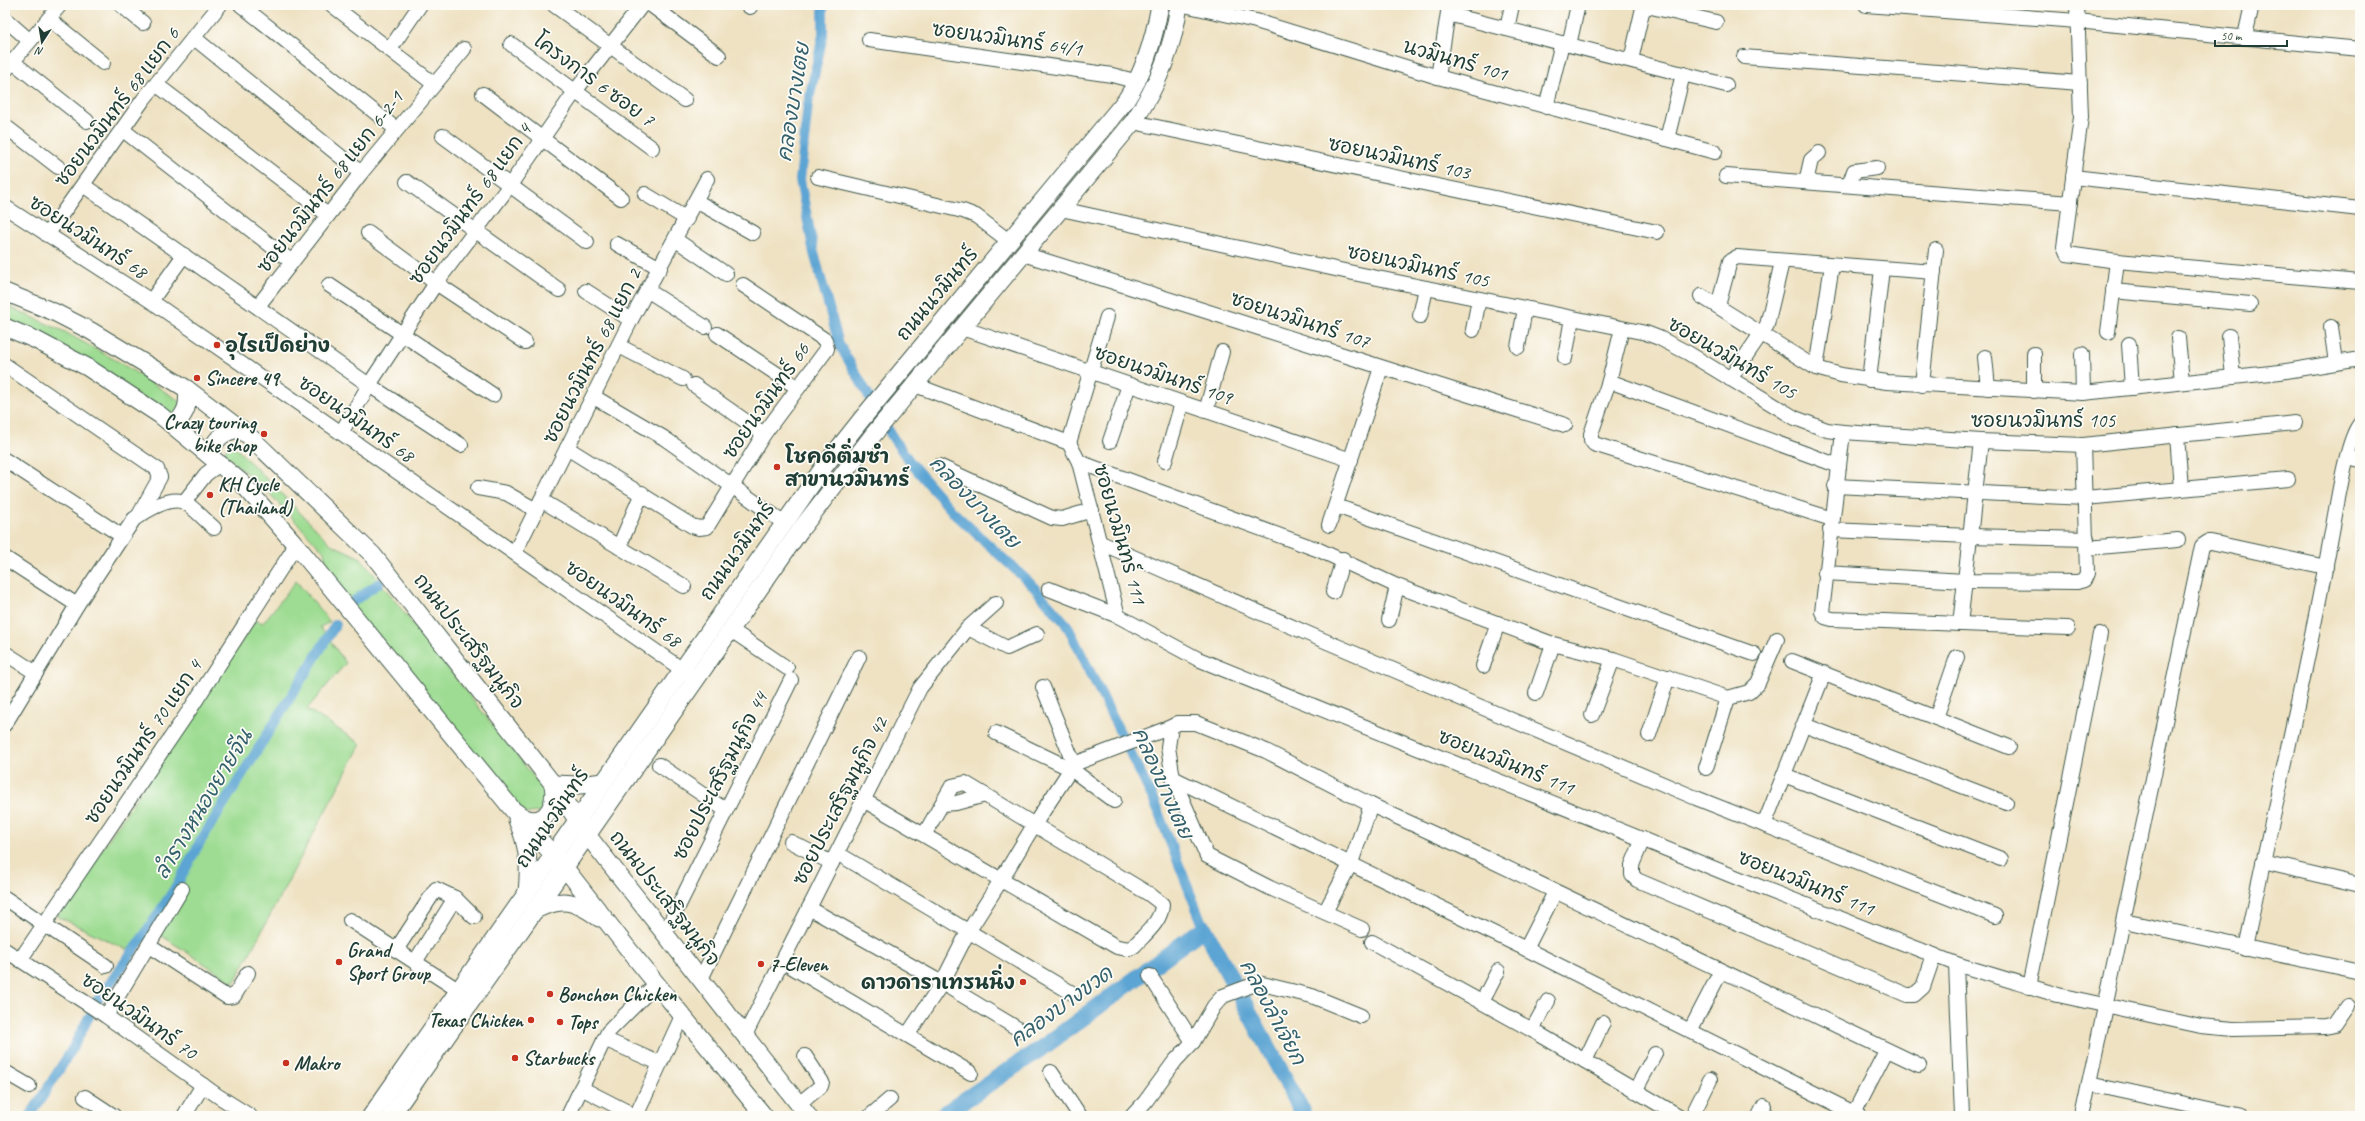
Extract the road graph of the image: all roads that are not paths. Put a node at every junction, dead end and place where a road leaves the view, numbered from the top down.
1 (60, 5) edge
2 (121, 5) edge
3 (220, 5) edge
4 (241, 5) edge
5 (332, 5) edge
6 (420, 5) edge
7 (554, 5) edge
8 (642, 5) edge
9 (651, 5) edge
10 (1160, 5) edge
11 (1179, 5) edge
12 (1184, 5) edge
13 (1512, 5) edge
14 (1578, 5) edge
15 (1866, 5) edge
16 (2077, 5) edge
17 (2252, 5) edge
18 (1448, 9) edge
19 (5, 19) edge
20 (49, 19) junction
21 (2077, 21) junction
22 (1716, 22) dead end
23 (142, 23) dead end
24 (1506, 29) junction
25 (2245, 36) junction
26 (193, 37) junction
27 (869, 40) dead end
28 (30, 41) junction
29 (511, 44) dead end
30 (1565, 44) junction
31 (611, 46) junction
32 (464, 49) dead end
33 (2360, 49) edge
34 (390, 50) junction
35 (719, 56) dead end
36 (1744, 57) dead end
37 (1631, 60) junction
38 (103, 64) dead end
39 (9, 66) edge
40 (1683, 74) junction
41 (1438, 77) junction
42 (1138, 82) junction
43 (2080, 83) junction
44 (434, 84) junction
45 (157, 85) junction
46 (1726, 85) dead end
47 (576, 90) junction
48 (483, 94) dead end
49 (685, 100) dead end
50 (1546, 107) junction
51 (87, 121) dead end
52 (1133, 122) junction
53 (5, 126) edge
54 (396, 129) junction
55 (123, 130) junction
56 (443, 136) dead end
57 (542, 139) junction
58 (1667, 139) junction
59 (652, 148) dead end
60 (1715, 152) dead end
61 (1820, 153) dead end
62 (58, 166) dead end
63 (1877, 168) dead end
64 (361, 173) junction
65 (1726, 176) dead end
66 (818, 177) dead end
67 (2073, 177) junction
68 (707, 179) dead end
69 (407, 182) dead end
70 (1806, 182) junction
71 (83, 185) junction
72 (510, 185) junction
73 (1849, 185) junction
74 (645, 194) dead end
75 (621, 198) dead end
76 (696, 201) junction
77 (2070, 203) junction
78 (5, 207) edge
79 (1061, 209) junction
80 (2360, 209) edge
81 (328, 215) junction
82 (687, 219) junction
83 (475, 232) junction
84 (1657, 232) dead end
85 (368, 233) dead end
86 (753, 233) dead end
87 (47, 235) junction
88 (676, 240) junction
89 (587, 242) dead end
90 (1010, 242) junction
91 (617, 244) dead end
92 (1936, 250) dead end
93 (1023, 254) junction
94 (184, 255) junction
95 (2117, 261) junction
96 (292, 262) junction
97 (1782, 262) junction
98 (1832, 265) junction
99 (660, 268) junction
100 (1882, 269) junction
101 (1934, 272) junction
102 (726, 274) dead end
103 (2360, 282) edge
104 (436, 283) junction
105 (329, 284) dead end
106 (743, 285) dead end
107 (1426, 288) junction
108 (559, 290) dead end
109 (647, 290) junction
110 (586, 291) dead end
111 (5, 292) edge
112 (2113, 292) junction
113 (1701, 296) dead end
114 (1479, 299) junction
115 (151, 301) junction
116 (2250, 304) dead end
117 (258, 306) junction
118 (1718, 306) junction
119 (1525, 308) junction
120 (1420, 316) dead end
121 (1107, 317) dead end
122 (1572, 318) junction
123 (631, 320) junction
124 (5, 327) edge
125 (2331, 327) dead end
126 (962, 328) junction
127 (1622, 328) junction
128 (1473, 330) dead end
129 (2108, 332) dead end
130 (1763, 334) junction
131 (403, 335) junction
132 (2229, 336) dead end
133 (2178, 338) dead end
134 (525, 342) dead end
135 (2129, 344) dead end
136 (619, 346) junction
137 (1518, 347) dead end
138 (1222, 352) dead end
139 (2034, 354) dead end
140 (2082, 354) dead end
141 (1985, 357) dead end
142 (1565, 358) dead end
143 (2360, 359) edge
144 (2336, 363) junction
145 (5, 364) edge
146 (1381, 368) junction
147 (1816, 368) junction
148 (1090, 372) junction
149 (2232, 377) junction
150 (1730, 379) junction
151 (1869, 380) junction
152 (1609, 381) junction
153 (2182, 382) junction
154 (1129, 384) junction
155 (369, 385) junction
156 (915, 385) junction
157 (1922, 385) junction
158 (187, 388) junction
159 (798, 388) junction
160 (1988, 388) junction
161 (2132, 388) junction
162 (2034, 391) junction
163 (2083, 393) junction
164 (493, 395) dead end
165 (594, 398) junction
166 (1182, 403) junction
167 (1206, 411) junction
168 (2295, 423) dead end
169 (2360, 424) edge
170 (1565, 425) dead end
171 (174, 426) junction
172 (242, 429) junction
173 (1843, 432) junction
174 (341, 433) junction
175 (764, 434) junction
176 (2177, 435) junction
177 (1110, 441) dead end
178 (1981, 441) junction
179 (1069, 443) junction
180 (461, 445) dead end
181 (2083, 445) junction
182 (568, 448) junction
183 (215, 458) junction
184 (2354, 459) edge
185 (5, 460) edge
186 (1351, 460) junction
187 (1079, 462) junction
188 (1165, 462) dead end
189 (939, 466) dead end
190 (1839, 466) junction
191 (2288, 479) dead end
192 (733, 484) junction
193 (1836, 486) junction
194 (478, 488) dead end
195 (2181, 489) junction
196 (1976, 492) junction
197 (642, 494) junction
198 (2085, 498) junction
199 (184, 502) junction
200 (539, 505) junction
201 (1336, 506) junction
202 (1092, 510) junction
203 (139, 515) junction
204 (784, 522) junction
205 (1831, 524) junction
206 (1329, 525) dead end
207 (214, 528) dead end
208 (122, 536) junction
209 (1970, 536) junction
210 (2178, 540) dead end
211 (1101, 543) junction
212 (2087, 543) junction
213 (296, 545) junction
214 (619, 547) junction
215 (515, 552) junction
216 (5, 558) edge
217 (1343, 559) junction
218 (2326, 566) junction
219 (1825, 573) junction
220 (1965, 581) junction
221 (684, 586) dead end
222 (1397, 586) junction
223 (1049, 589) dead end
224 (1333, 592) dead end
225 (996, 603) dead end
226 (77, 605) junction
227 (1118, 616) junction
228 (1389, 620) dead end
229 (1498, 623) junction
230 (1960, 624) junction
231 (968, 628) junction
232 (2068, 628) dead end
233 (731, 630) junction
234 (1037, 634) dead end
235 (2100, 634) dead end
236 (1777, 639) dead end
237 (1553, 644) junction
238 (5, 653) edge
239 (1754, 654) dead end
240 (859, 657) dead end
241 (1957, 657) dead end
242 (1612, 659) junction
243 (1792, 661) dead end
244 (1483, 666) dead end
245 (682, 669) junction
246 (1824, 673) junction
247 (36, 674) junction
248 (1668, 677) junction
249 (697, 680) junction
250 (1043, 687) dead end
251 (1536, 693) dead end
252 (1728, 698) junction
253 (1592, 715) dead end
254 (1936, 718) junction
255 (5, 724) edge
256 (1804, 725) junction
257 (1171, 727) junction
258 (996, 733) dead end
259 (1649, 735) dead end
260 (2009, 748) dead end
261 (659, 765) dead end
262 (1072, 767) junction
263 (1706, 768) dead end
264 (1784, 775) junction
265 (1173, 778) junction
266 (603, 782) junction
267 (554, 784) junction
268 (865, 801) junction
269 (1114, 801) dead end
270 (2006, 803) dead end
271 (1371, 805) junction
272 (724, 809) junction
273 (513, 810) junction
274 (577, 820) junction
275 (1034, 825) junction
276 (1764, 825) junction
277 (924, 835) junction
278 (588, 836) junction
279 (1642, 839) junction
280 (791, 842) dead end
281 (554, 855) junction
282 (834, 858) junction
283 (2001, 859) dead end
284 (2263, 862) junction
285 (1351, 863) junction
286 (565, 868) junction
287 (1002, 880) junction
288 (2360, 885) edge
289 (182, 889) dead end
290 (527, 892) junction
291 (1554, 892) junction
292 (5, 898) edge
293 (455, 898) junction
294 (809, 908) junction
295 (535, 910) junction
296 (1325, 912) junction
297 (1995, 916) dead end
298 (474, 917) dead end
299 (350, 920) dead end
300 (2124, 921) junction
301 (44, 925) junction
302 (609, 925) junction
303 (1362, 929) dead end
304 (968, 932) junction
305 (665, 933) junction
306 (1372, 942) dead end
307 (149, 946) junction
308 (2245, 948) junction
309 (1526, 949) junction
310 (5, 950) edge
311 (396, 950) junction
312 (1934, 955) junction
313 (20, 960) junction
314 (782, 960) junction
315 (415, 962) junction
316 (1956, 964) junction
317 (106, 966) dead end
318 (1498, 971) dead end
319 (1721, 971) junction
320 (2360, 972) edge
321 (248, 973) dead end
322 (1150, 976) dead end
323 (701, 979) junction
324 (942, 983) junction
325 (656, 984) junction
326 (2029, 987) junction
327 (458, 990) junction
328 (1072, 993) dead end
329 (1548, 1001) dead end
330 (1482, 1002) junction
331 (2105, 1006) junction
332 (2347, 1006) dead end
333 (106, 1016) junction
334 (682, 1016) junction
335 (1360, 1016) dead end
336 (1602, 1023) dead end
337 (1020, 1030) dead end
338 (1532, 1030) junction
339 (1690, 1031) junction
340 (908, 1034) junction
341 (745, 1035) junction
342 (604, 1039) junction
343 (1193, 1042) junction
344 (1886, 1050) junction
345 (1655, 1054) dead end
346 (805, 1056) dead end
347 (652, 1060) dead end
348 (1585, 1061) junction
349 (1919, 1065) dead end
350 (5, 1072) edge
351 (1051, 1072) dead end
352 (971, 1073) dead end
353 (1710, 1080) dead end
354 (2089, 1083) junction
355 (203, 1085) junction
356 (29, 1086) dead end
357 (581, 1088) junction
358 (1636, 1091) junction
359 (85, 1098) dead end
360 (890, 1099) dead end
361 (804, 1110) edge
362 (631, 1114) edge
363 (1857, 1115) edge
364 (114, 1116) edge
365 (184, 1116) edge
366 (250, 1116) edge
367 (371, 1116) edge
368 (391, 1116) edge
369 (568, 1116) edge
370 (763, 1116) edge
371 (870, 1116) edge
372 (1080, 1116) edge
373 (1132, 1116) edge
374 (1679, 1116) edge
375 (1692, 1116) edge
376 (1962, 1116) edge
377 (2082, 1116) edge
378 (2240, 1116) edge

1 - 20 street
2 - 23 street
3 - 26 street, ซอยนวมินทร์ 68 แยก 6
4 - 54 street
5 - 34 street
6 - 34 street
7 - 31 street
8 - 31 street, ซอยนวมินทร์ 68 แยก 4
9 - 35 street
10 - 42 main road, ถนนนวมินทร์
11 - 52 main road, ถนนนวมินทร์
12 - 41 street, นวมินทร์ 101
13 - 24 street
14 - 30 street
15 - 21 street
16 - 21 street
17 - 25 street
18 - 24 street
18 - 41 street
19 - 28 street
20 - 28 street
20 - 38 street
21 - 25 street
21 - 43 street
22 - 37 street
24 - 30 street
25 - 33 street
26 - 45 street, ซอยนวมินทร์ 68 แยก 6
26 - 64 street
27 - 42 street, ซอยนวมินทร์ 64/1
28 - 39 street
29 - 47 street, โครงการ 6 ซอย 7
30 - 37 street
30 - 50 street
31 - 47 street, ซอยนวมินทร์ 68 แยก 4
31 - 49 street
32 - 44 street, ซอยนวมินทร์ 68 แยก 6-2-1
34 - 44 street
36 - 43 street
37 - 40 street
39 - 51 street
40 - 46 street
40 - 58 street
41 - 50 street, นวมินทร์ 101
42 - 90 main road, ถนนนวมินทร์
43 - 67 street
44 - 54 street, ซอยนวมินทร์ 68 แยก 6-2-1
45 - 55 street, ซอยนวมินทร์ 68 แยก 6
45 - 81 street
47 - 57 street, ซอยนวมินทร์ 68 แยก 4
47 - 59 street, โครงการ 6 ซอย 7
48 - 57 street
50 - 58 street, นวมินทร์ 101
52 - 79 main road, ถนนนวมินทร์
52 - 84 street, ซอยนวมินทร์ 103
53 - 62 street
54 - 64 street, ซอยนวมินทร์ 68 แยก 6-2-1
55 - 71 street, ซอยนวมินทร์ 68 แยก 6
55 - 96 street
56 - 72 street
57 - 72 street, ซอยนวมินทร์ 68 แยก 4
57 - 75 street
58 - 60 street, นวมินทร์ 101
61 - 70 street
63 - 73 street
64 - 81 street, ซอยนวมินทร์ 68 แยก 6-2-1
65 - 70 street
66 - 90 street
67 - 77 street
67 - 80 street
68 - 76 street, ซอยนวมินทร์ 68 แยก 2
69 - 83 street
70 - 73 street
71 - 87 street, ซอยนวมินทร์ 68 แยก 6
71 - 94 street
72 - 83 street, ซอยนวมินทร์ 68 แยก 4
72 - 89 street
73 - 77 street
74 - 82 street
76 - 82 street, ซอยนวมินทร์ 68 แยก 2
76 - 86 street
77 - 95 street
78 - 87 street, ซอยนวมินทร์ 68
79 - 93 main road, ถนนนวมินทร์
79 - 107 street, ซอยนวมินทร์ 105
81 - 96 street, ซอยนวมินทร์ 68 แยก 6-2-1
82 - 88 street, ซอยนวมินทร์ 68 แยก 2
83 - 104 street, ซอยนวมินทร์ 68 แยก 4
83 - 108 street
85 - 104 street
87 - 115 street, ซอยนวมินทร์ 68
88 - 99 street, ซอยนวมินทร์ 68 แยก 2
88 - 102 street
90 - 204 main road, ถนนนวมินทร์
91 - 99 street
92 - 101 street
93 - 126 main road, ถนนนวมินทร์
93 - 146 street, ซอยนวมินทร์ 107
94 - 115 street
94 - 117 street
95 - 103 street
95 - 112 street
96 - 117 street, ซอยนวมินทร์ 68 แยก 6-2-1
97 - 98 street
97 - 118 street
97 - 130 street
98 - 100 street
98 - 147 street
99 - 109 street, ซอยนวมินทร์ 68 แยก 2
100 - 101 street
100 - 151 street
101 - 157 street
104 - 131 street, ซอยนวมินทร์ 68 แยก 4
104 - 134 street
105 - 131 street
106 - 159 street, ซอยนวมินทร์ 66
107 - 114 street, ซอยนวมินทร์ 105
107 - 120 street
109 - 123 street, ซอยนวมินทร์ 68 แยก 2
109 - 159 street
110 - 123 street
111 - 158 main road, ถนนประเสริฐมนูกิจ
112 - 116 street
112 - 129 street
113 - 118 street
114 - 119 street, ซอยนวมินทร์ 105
114 - 128 street
115 - 174 street, ซอยนวมินทร์ 68
117 - 155 street
118 - 130 street
119 - 122 street, ซอยนวมินทร์ 105
119 - 137 street
121 - 148 street
122 - 127 street, ซอยนวมินทร์ 105
122 - 142 street
123 - 136 street, ซอยนวมินทร์ 68 แยก 2
124 - 171 main road
125 - 144 street
126 - 148 street, ซอยนวมินทร์ 109
126 - 156 main road, ถนนนวมินทร์
127 - 150 street, ซอยนวมินทร์ 105
127 - 152 street
130 - 147 street
130 - 150 street
131 - 155 street, ซอยนวมินทร์ 68 แยก 4
131 - 164 street
132 - 149 street
133 - 153 street
135 - 161 street
136 - 165 street, ซอยนวมินทร์ 68 แยก 2
136 - 175 street
138 - 167 street
139 - 162 street
140 - 163 street
141 - 160 street
143 - 144 street
144 - 149 street
145 - 203 street
146 - 170 street, ซอยนวมินทร์ 107
146 - 186 street
147 - 151 street
148 - 154 street, ซอยนวมินทร์ 109
148 - 179 street
149 - 153 street
150 - 173 street, ซอยนวมินทร์ 105
151 - 157 street
152 - 190 street
152 - 205 street
153 - 161 street
154 - 166 street, ซอยนวมินทร์ 109
154 - 177 street
155 - 174 street, ซอยนวมินทร์ 68 แยก 4
155 - 180 street
156 - 179 street
156 - 233 main road, ถนนนวมินทร์
157 - 160 street
158 - 171 main road
158 - 172 main road, ถนนประเสริฐมนูกิจ
159 - 175 street, ซอยนวมินทร์ 66
160 - 162 street
161 - 163 street
162 - 163 street
165 - 182 street, ซอยนวมินทร์ 68 แยก 2
165 - 192 street
166 - 167 street, ซอยนวมินทร์ 109
166 - 188 street
167 - 186 street, ซอยนวมินทร์ 109
168 - 176 street, ซอยนวมินทร์ 105
169 - 184 street
171 - 183 main road
172 - 183 main road
172 - 267 main road, ถนนประเสริฐมนูกิจ
173 - 178 street, ซอยนวมินทร์ 105
173 - 190 street
174 - 215 street, ซอยนวมินทร์ 68
175 - 192 street, ซอยนวมินทร์ 66
176 - 181 street, ซอยนวมินทร์ 105
176 - 195 street
178 - 181 street, ซอยนวมินทร์ 105
178 - 196 street
179 - 187 street, ซอยนวมินทร์ 111
181 - 198 street
182 - 197 street
182 - 200 street, ซอยนวมินทร์ 68 แยก 2
183 - 199 street
183 - 213 main road
184 - 218 street
185 - 208 street
186 - 201 street
187 - 202 street, ซอยนวมินทร์ 111
187 - 217 street
189 - 202 street
190 - 193 street
191 - 195 street
192 - 197 street, ซอยนวมินทร์ 66
192 - 204 street, ซอยนวมินทร์ 66
193 - 196 street
193 - 205 street
194 - 200 street
195 - 198 street
196 - 198 street
196 - 209 street
197 - 214 street
198 - 212 street
199 - 203 street
199 - 207 street
200 - 214 street
200 - 215 street, ซอยนวมินทร์ 68 แยก 2
201 - 206 street
201 - 239 street
202 - 211 street, ซอยนวมินทร์ 111
203 - 208 street
204 - 245 main road, ถนนนวมินทร์
205 - 209 street
205 - 219 street
208 - 226 street
209 - 212 street
209 - 220 street
210 - 212 street
211 - 227 street, ซอยนวมินทร์ 111
211 - 276 street
212 - 220 street
213 - 273 main road
213 - 301 street, ซอยนวมินทร์ 70 แยก 4
214 - 221 street
215 - 245 street, ซอยนวมินทร์ 68
216 - 226 street
217 - 222 street
217 - 224 street
218 - 284 street
218 - 300 street
219 - 220 street
219 - 230 street
220 - 230 street
222 - 228 street
222 - 229 street
223 - 227 street
225 - 231 street, ซอยประเสริฐมนูกิจ 42
226 - 247 street
227 - 279 street, ซอยนวมินทร์ 111
229 - 237 street
229 - 244 street
230 - 232 street
231 - 234 street
231 - 268 street, ซอยประเสริฐมนูกิจ 42
233 - 249 main road, ถนนนวมินทร์
233 - 272 street, ซอยประเสริฐมนูกิจ 44
235 - 326 street
236 - 252 street
237 - 242 street
237 - 251 street
238 - 247 street
240 - 323 street
241 - 254 street
242 - 248 street
242 - 253 street
243 - 246 street
245 - 249 street, ซอยนวมินทร์ 68
245 - 266 main road, ถนนนวมินทร์
246 - 254 street
246 - 256 street
247 - 255 street
248 - 252 street
248 - 259 street
249 - 278 main road, ถนนนวมินทร์
250 - 262 street
252 - 263 street
254 - 260 street
256 - 264 street
256 - 270 street
257 - 262 street
257 - 265 street
257 - 271 street
258 - 262 street
261 - 272 street
262 - 269 street
262 - 275 street
264 - 276 street
264 - 283 street
265 - 285 street
265 - 296 street
266 - 267 main road
266 - 274 main road, ถนนนวมินทร์
267 - 273 main road
267 - 274 main road, ถนนประเสริฐมนูกิจ
268 - 277 street
268 - 282 street, ซอยประเสริฐมนูกิจ 42
271 - 285 street
271 - 291 street
272 - 305 street, ซอยประเสริฐมนูกิจ 44
273 - 281 main road
273 - 290 main road
274 - 278 main road, ถนนประเสริฐมนูกิจ
274 - 281 main road, ถนนนวมินทร์
275 - 277 street
275 - 287 street
275 - 287 street
276 - 297 street
277 - 287 street
278 - 286 main road, ถนนนวมินทร์
278 - 305 main road, ถนนประเสริฐมนูกิจ
279 - 312 street, ซอยนวมินทร์ 111
279 - 312 street
280 - 282 street
281 - 286 main road
281 - 290 main road, ถนนนวมินทร์
282 - 294 street, ซอยประเสริฐมนูกิจ 42
282 - 304 street
284 - 288 street
284 - 308 street
285 - 296 street
285 - 309 street
286 - 295 main road, ถนนนวมินทร์
286 - 302 main road
287 - 304 street
289 - 307 street
290 - 327 main road, ถนนนวมินทร์
291 - 309 street
291 - 319 street
292 - 301 street
293 - 298 street
293 - 311 street
293 - 315 street
294 - 314 street, ซอยประเสริฐมนูกิจ 42
294 - 324 street
295 - 302 main road
295 - 368 main road, ถนนนวมินทร์
296 - 303 street
299 - 311 street
300 - 308 street
300 - 331 street
301 - 313 street, ซอยนวมินทร์ 70 แยก 4
301 - 317 street
302 - 325 main road
304 - 324 street
304 - 328 street
305 - 323 main road, ถนนประเสริฐมนูกิจ
306 - 330 street
307 - 321 street
307 - 333 street
308 - 320 street
309 - 339 street
310 - 313 street, ซอยนวมินทร์ 70
311 - 315 street
312 - 316 street, ซอยนวมินทร์ 111
313 - 333 street, ซอยนวมินทร์ 70
314 - 340 street
314 - 341 street, ซอยประเสริฐมนูกิจ 42
315 - 327 street
316 - 326 street, ซอยนวมินทร์ 111
316 - 376 street
318 - 330 street
319 - 339 street
319 - 344 street
322 - 343 street
323 - 341 main road, ถนนประเสริฐมนูกิจ
324 - 337 street
324 - 340 street
325 - 334 main road
325 - 342 street
326 - 331 street, ซอยนวมินทร์ 111
327 - 367 main road, ถนนนวมินทร์
329 - 338 street
330 - 338 street
331 - 332 street, ซอยนวมินทร์ 111
331 - 354 street
333 - 355 street, ซอยนวมินทร์ 70
334 - 362 street
334 - 370 main road
335 - 343 street
336 - 348 street
338 - 348 street
339 - 363 street
340 - 352 street
341 - 361 main road, ถนนประเสริฐมนูกิจ
342 - 347 street
342 - 357 street
343 - 373 street
344 - 349 street
344 - 363 street
345 - 358 street
346 - 361 street
348 - 358 street
350 - 356 street
351 - 372 street
353 - 375 street
354 - 377 street
354 - 378 street
355 - 365 street
355 - 366 street, ซอยนวมินทร์ 70
357 - 362 street
357 - 369 street
358 - 374 street
359 - 364 street
360 - 371 street

